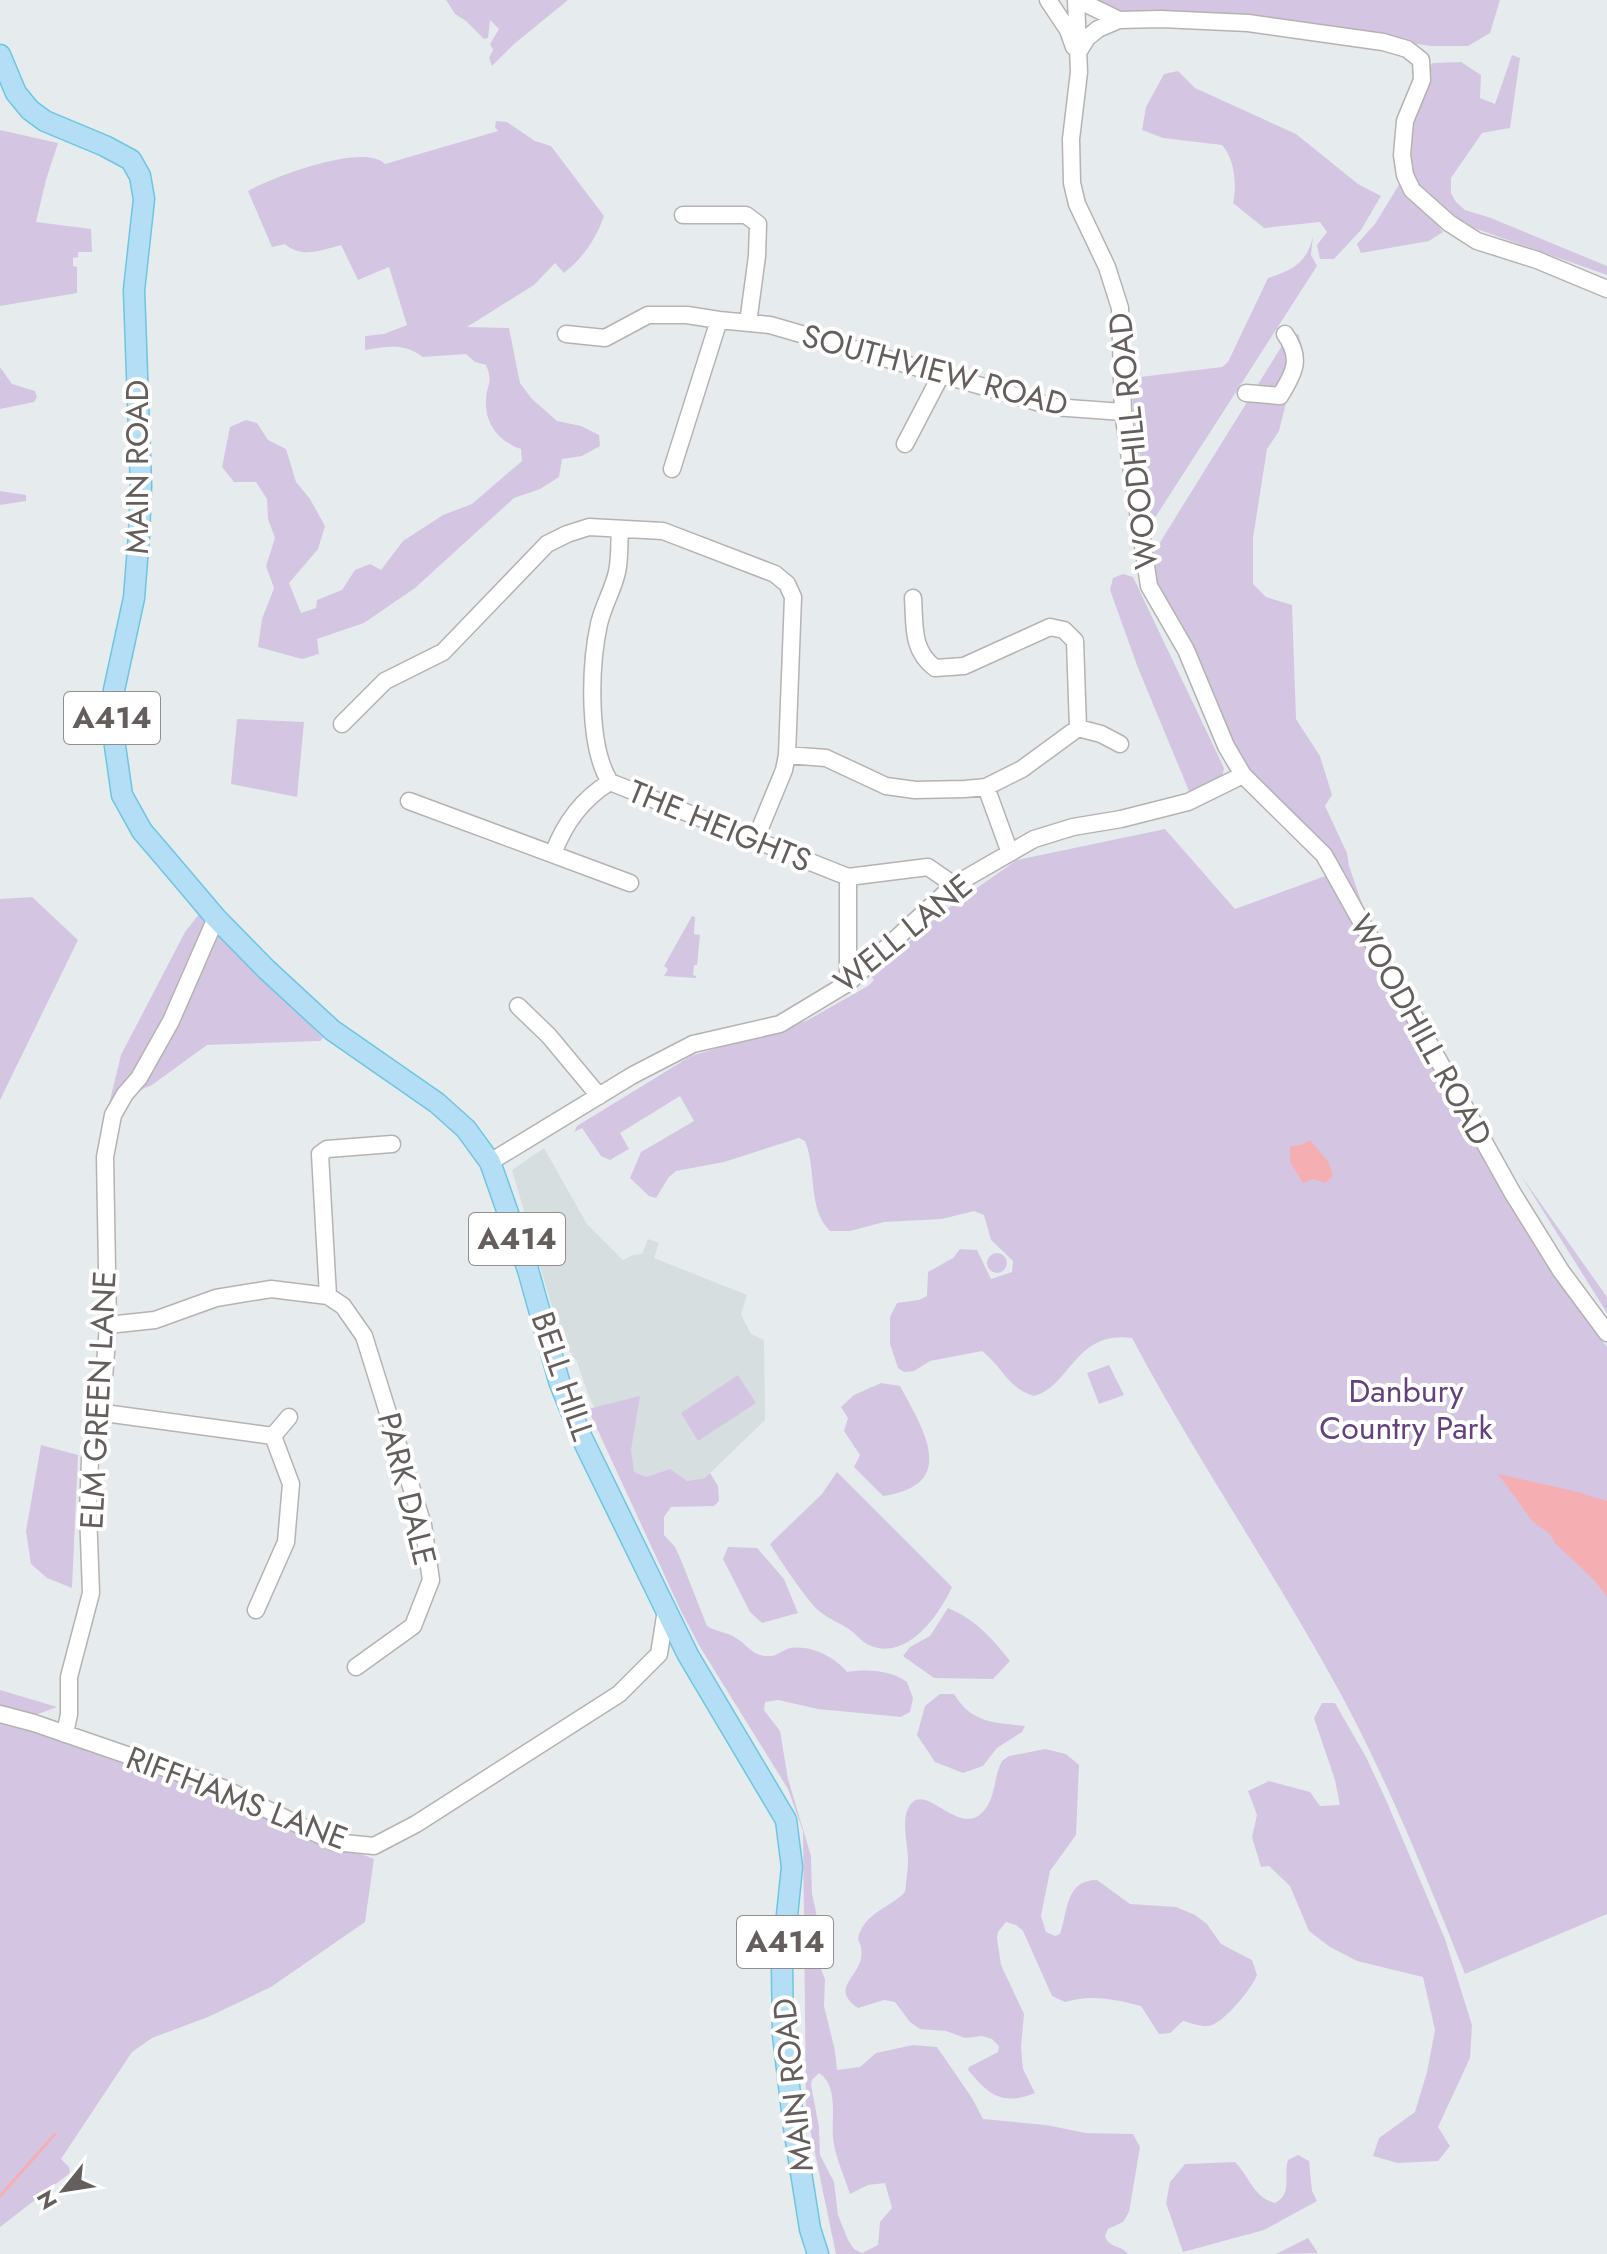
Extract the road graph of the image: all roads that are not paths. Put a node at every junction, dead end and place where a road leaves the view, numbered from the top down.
1 (1048, 0) edge
2 (1077, 0) edge
3 (1119, 20) junction
4 (0, 55) edge
5 (1079, 55) junction
6 (683, 215) dead end
7 (1607, 289) edge
8 (719, 320) junction
9 (748, 323) junction
10 (566, 334) dead end
11 (1285, 334) dead end
12 (941, 375) junction
13 (1246, 393) dead end
14 (1123, 412) junction
15 (905, 444) dead end
16 (672, 469) dead end
17 (620, 529) junction
18 (913, 598) dead end
19 (342, 724) dead end
20 (1078, 728) junction
21 (1120, 744) dead end
22 (787, 755) junction
23 (1243, 775) junction
24 (610, 782) junction
25 (986, 787) junction
26 (409, 801) dead end
27 (756, 838) junction
28 (1010, 853) junction
29 (553, 854) junction
30 (848, 877) junction
31 (630, 883) dead end
32 (954, 885) junction
33 (216, 918) junction
34 (848, 983) junction
35 (518, 1006) dead end
36 (599, 1096) junction
37 (392, 1144) dead end
38 (490, 1162) junction
39 (328, 1296) junction
40 (108, 1325) junction
41 (1607, 1333) edge
42 (97, 1412) junction
43 (289, 1417) dead end
44 (273, 1436) junction
45 (256, 1610) dead end
46 (666, 1610) junction
47 (659, 1654) junction
48 (688, 1655) junction
49 (356, 1667) dead end
50 (0, 1714) edge
51 (69, 1714) junction
52 (34, 1723) junction
53 (65, 1734) junction
54 (818, 2254) edge

1 - 5 street
2 - 3 street
2 - 5 street, WOODHILL ROAD
3 - 5 street
3 - 7 street
4 - 33 main road, MAIN ROAD / A414
5 - 14 street, WOODHILL ROAD
6 - 9 street
8 - 9 street, SOUTHVIEW ROAD
8 - 10 street, SOUTHVIEW ROAD
8 - 16 street
9 - 12 street, SOUTHVIEW ROAD
11 - 13 street
12 - 14 street, SOUTHVIEW ROAD
12 - 15 street
14 - 23 street, WOODHILL ROAD
17 - 19 street
17 - 22 street
17 - 24 street, THE HEIGHTS
18 - 20 street
20 - 21 street
20 - 25 street
22 - 25 street
22 - 27 street
23 - 28 street, WELL LANE
23 - 41 street, WOODHILL ROAD
24 - 27 street, THE HEIGHTS
24 - 29 street
25 - 28 street
26 - 29 street
27 - 30 street, THE HEIGHTS
28 - 32 street, WELL LANE
29 - 31 street
30 - 32 street, THE HEIGHTS
30 - 34 street, THE HEIGHTS
32 - 34 street, WELL LANE
33 - 38 main road, BELL HILL / A414
33 - 40 street, ELM GREEN LANE
34 - 36 street, WELL LANE
35 - 36 street
36 - 38 street, WELL LANE
37 - 39 street
38 - 46 main road, BELL HILL / A414
39 - 40 street
39 - 49 street, PARK DALE
40 - 42 street, ELM GREEN LANE
42 - 44 street
42 - 51 street, ELM GREEN LANE
43 - 44 street
44 - 45 street
46 - 47 street
46 - 48 main road, BELL HILL / A414
47 - 48 street
47 - 53 street, RIFFHAMS LANE
48 - 54 main road, MAIN ROAD / A414
50 - 52 street, RIFFHAMS LANE
51 - 52 street
51 - 53 street, ELM GREEN LANE
52 - 53 street, RIFFHAMS LANE

